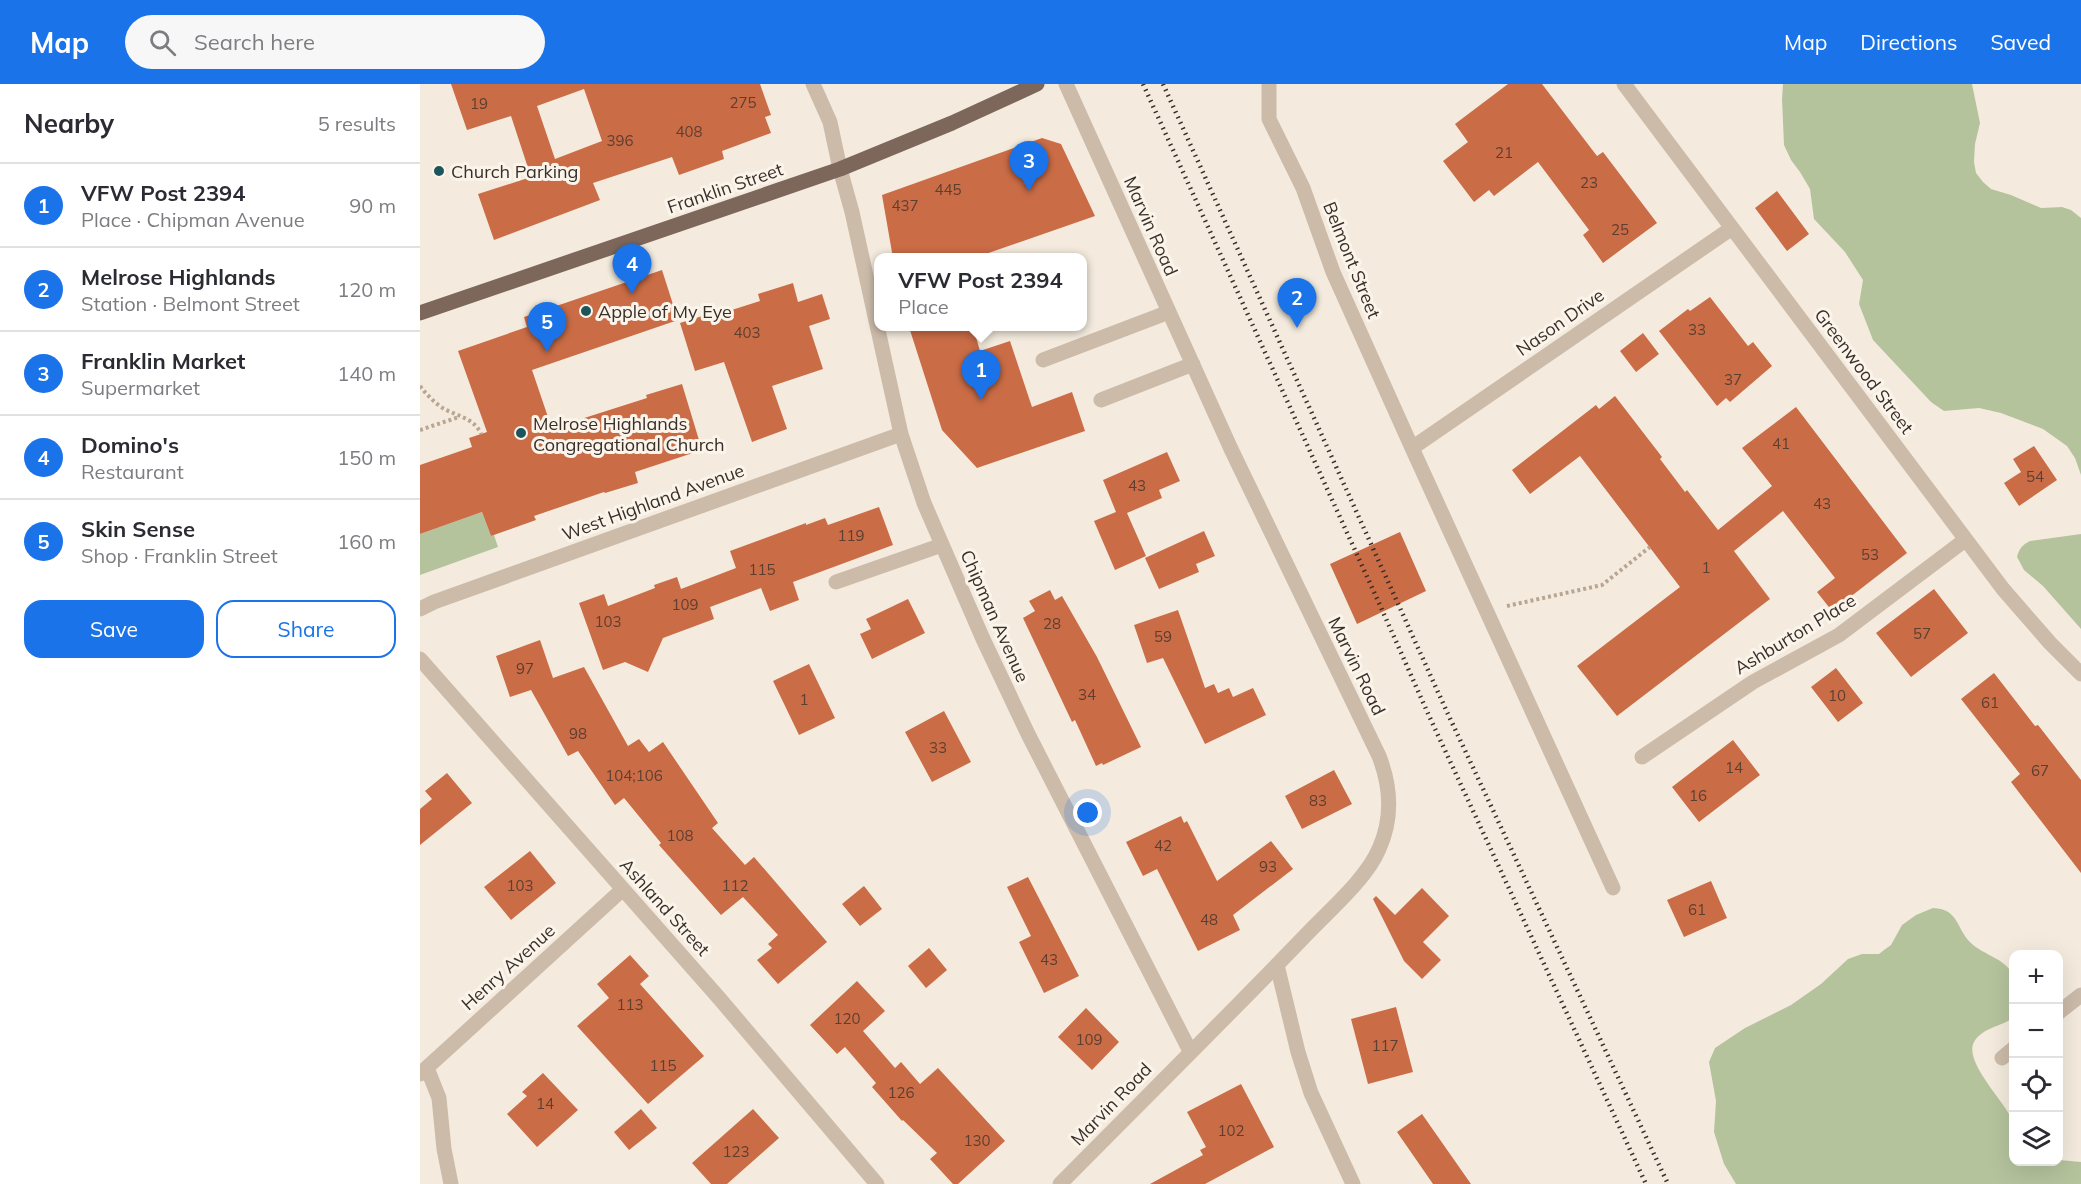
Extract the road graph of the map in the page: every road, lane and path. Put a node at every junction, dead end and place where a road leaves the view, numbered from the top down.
1 (813, 84) edge
2 (1037, 84) edge
3 (1066, 84) edge
4 (1269, 84) edge
5 (1624, 84) edge
6 (840, 169) junction
7 (1732, 228) junction
8 (874, 312) edge
9 (1169, 312) junction
10 (420, 313) edge
11 (878, 331) edge
12 (1043, 360) dead end
13 (1193, 364) junction
14 (420, 386) edge
15 (1101, 400) dead end
16 (460, 416) junction
17 (420, 430) edge
18 (481, 434) dead end
19 (901, 434) junction
20 (1412, 448) junction
21 (1965, 540) junction
22 (942, 544) junction
23 (1650, 547) dead end
24 (836, 582) dead end
25 (420, 609) edge
26 (1486, 611) junction
27 (420, 659) edge
28 (2081, 674) edge
29 (1642, 757) dead end
30 (1613, 888) dead end
31 (623, 889) junction
32 (1276, 965) junction
33 (2081, 995) edge
34 (2063, 1009) edge
35 (1190, 1051) junction
36 (423, 1071) edge
37 (451, 1184) edge
38 (877, 1184) edge
39 (1060, 1184) edge
40 (1353, 1184) edge

1 - 6 street, Chipman Avenue
2 - 6 main road, Franklin Street
3 - 9 street, Marvin Road
4 - 20 street, Belmont Street
5 - 7 street, Greenwood Street
6 - 8 street, Chipman Avenue
6 - 10 main road, Franklin Street
7 - 20 street, Nason Drive
7 - 21 street, Greenwood Street
9 - 12 street
9 - 13 street, Marvin Road
11 - 19 street, Chipman Avenue
13 - 15 street
13 - 32 street, Marvin Road
14 - 16 path
16 - 17 path
16 - 18 path
19 - 22 street, Chipman Avenue
19 - 25 street, West Highland Avenue
20 - 26 street, Belmont Street
21 - 28 street, Greenwood Street
21 - 29 street, Ashburton Place
22 - 24 street
22 - 35 street, Chipman Avenue
23 - 26 path
26 - 30 street, Belmont Street
27 - 31 street, Ashland Street
31 - 36 street, Henry Avenue
31 - 38 street, Ashland Street
32 - 35 street, Marvin Road
32 - 40 street
33 - 34 street
35 - 39 street, Marvin Road
36 - 37 street

